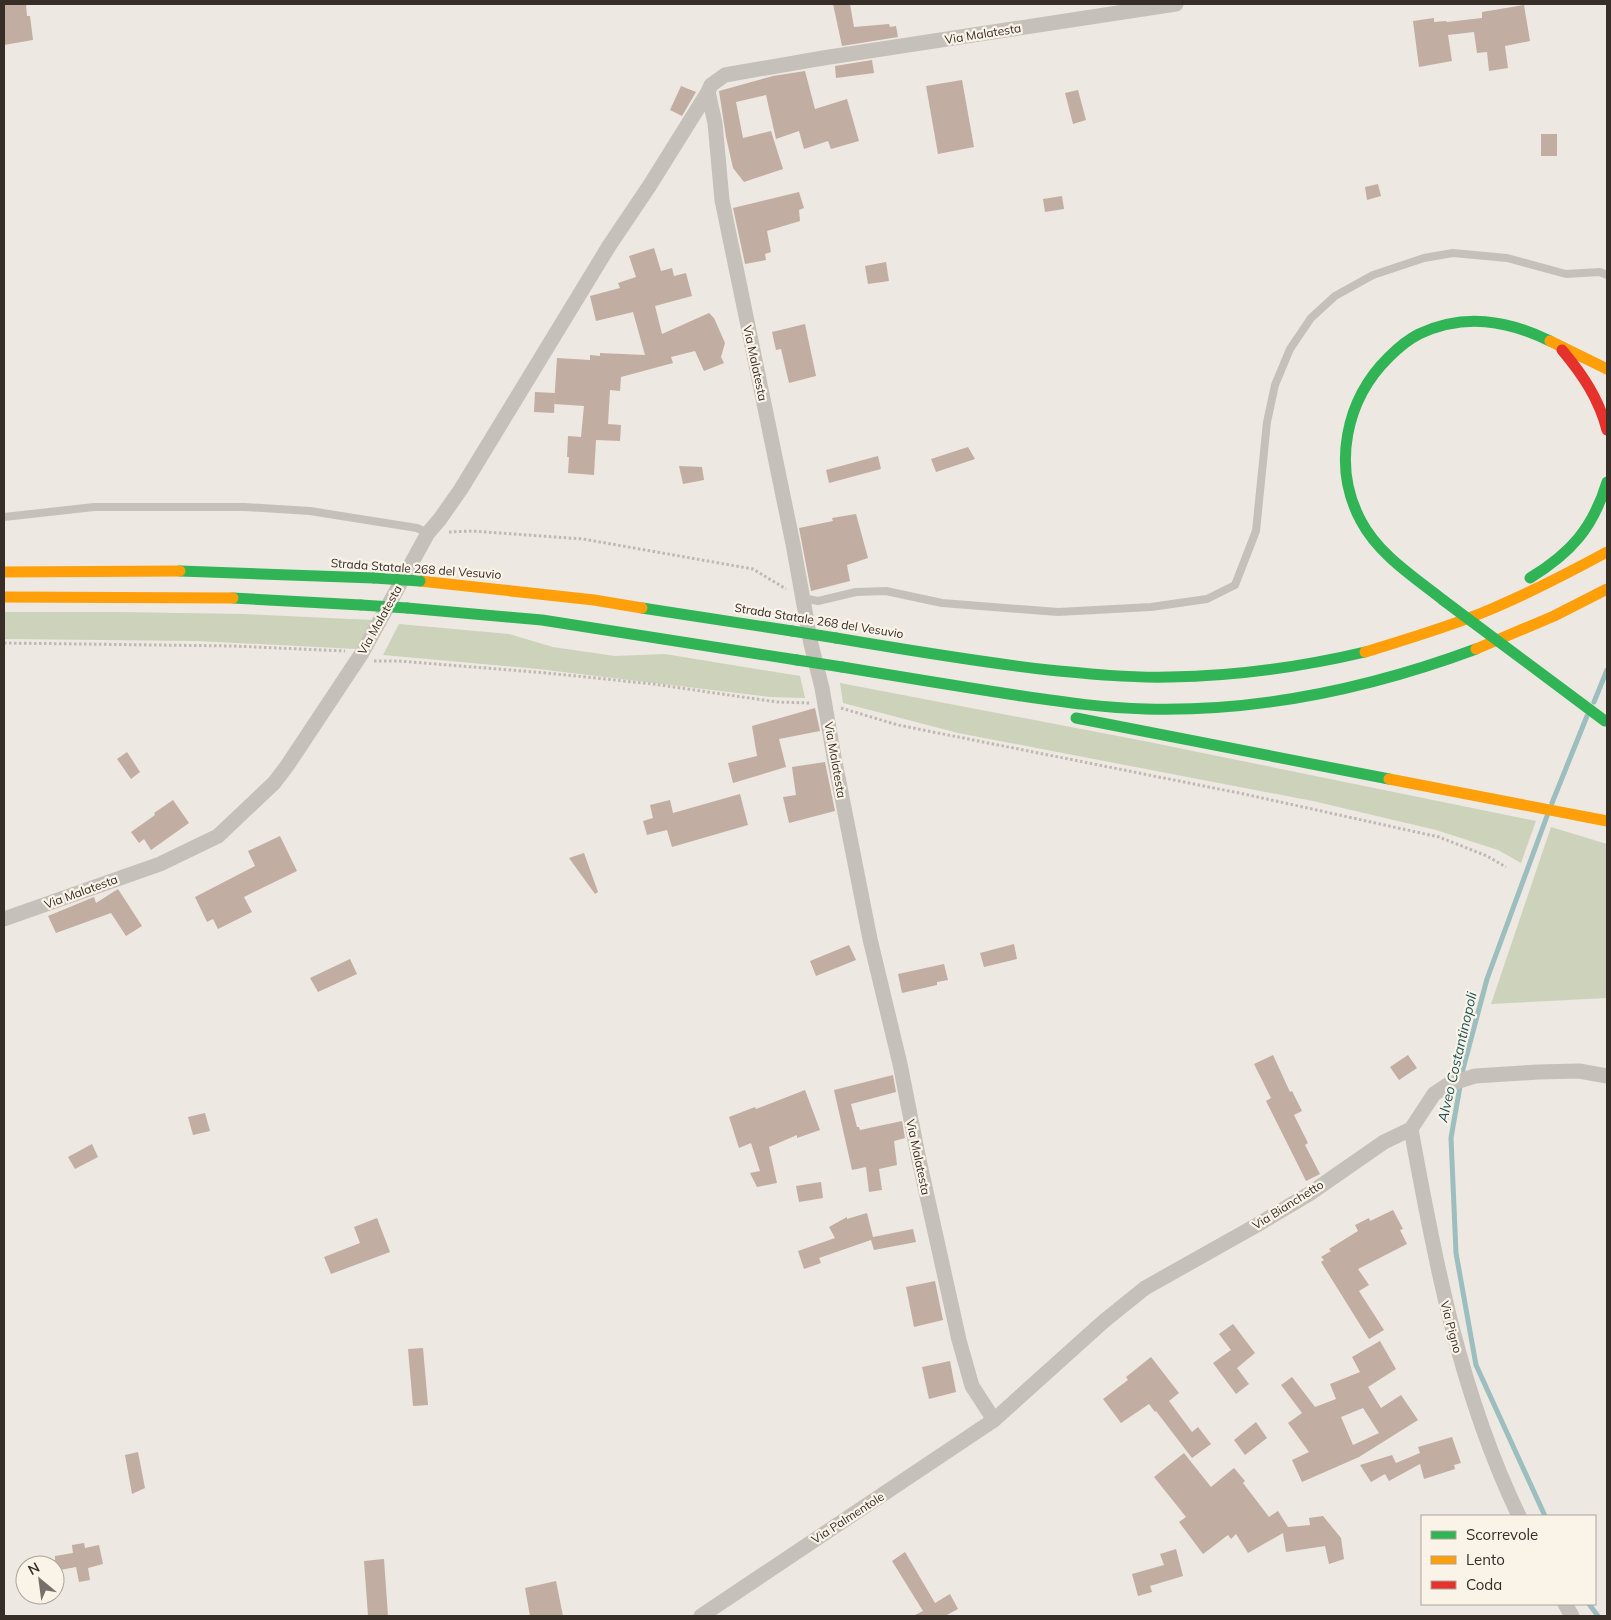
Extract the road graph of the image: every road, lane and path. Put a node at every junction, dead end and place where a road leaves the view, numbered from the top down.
1 (1176, 4) edge
2 (708, 92) junction
3 (1607, 275) edge
4 (1556, 344) junction
5 (1607, 369) edge
6 (1607, 430) edge
7 (1607, 482) edge
8 (4, 517) edge
9 (428, 533) junction
10 (1607, 552) edge
11 (4, 572) edge
12 (1518, 584) dead end
13 (1607, 589) edge
14 (4, 597) edge
15 (802, 598) junction
16 (1467, 606) dead end
17 (1439, 616) dead end
18 (4, 642) edge
19 (1355, 642) dead end
20 (362, 653) junction
21 (1278, 670) junction
22 (964, 688) junction
23 (825, 704) junction
24 (1606, 722) edge
25 (1607, 822) edge
26 (1506, 867) dead end
27 (4, 919) edge
28 (1607, 1076) edge
29 (1411, 1129) junction
30 (994, 1420) junction
31 (1519, 1515) edge
32 (1566, 1605) edge
33 (701, 1616) edge
34 (1572, 1616) edge

1 - 2 street, Via Malatesta
2 - 9 street, Via Malatesta
2 - 15 street, Via Malatesta
3 - 15 lane
4 - 5 highway
4 - 6 highway
4 - 24 highway, bridge
7 - 12 highway
8 - 9 lane
9 - 15 path
9 - 20 street, Via Malatesta
10 - 21 highway, Strada Statale 268 del Vesuvio
11 - 21 highway, Strada Statale 268 del Vesuvio, bridge
13 - 22 highway
14 - 22 highway, bridge
15 - 23 street, Via Malatesta
16 - 17 highway
18 - 20 path
19 - 21 highway
20 - 23 path
20 - 27 street, Via Malatesta
22 - 25 highway
23 - 26 path
23 - 30 street, Via Malatesta
28 - 29 street
29 - 30 street, Via Bianchetto
29 - 31 street, Via Pigno
30 - 33 street, Via Palmentole
32 - 34 street

